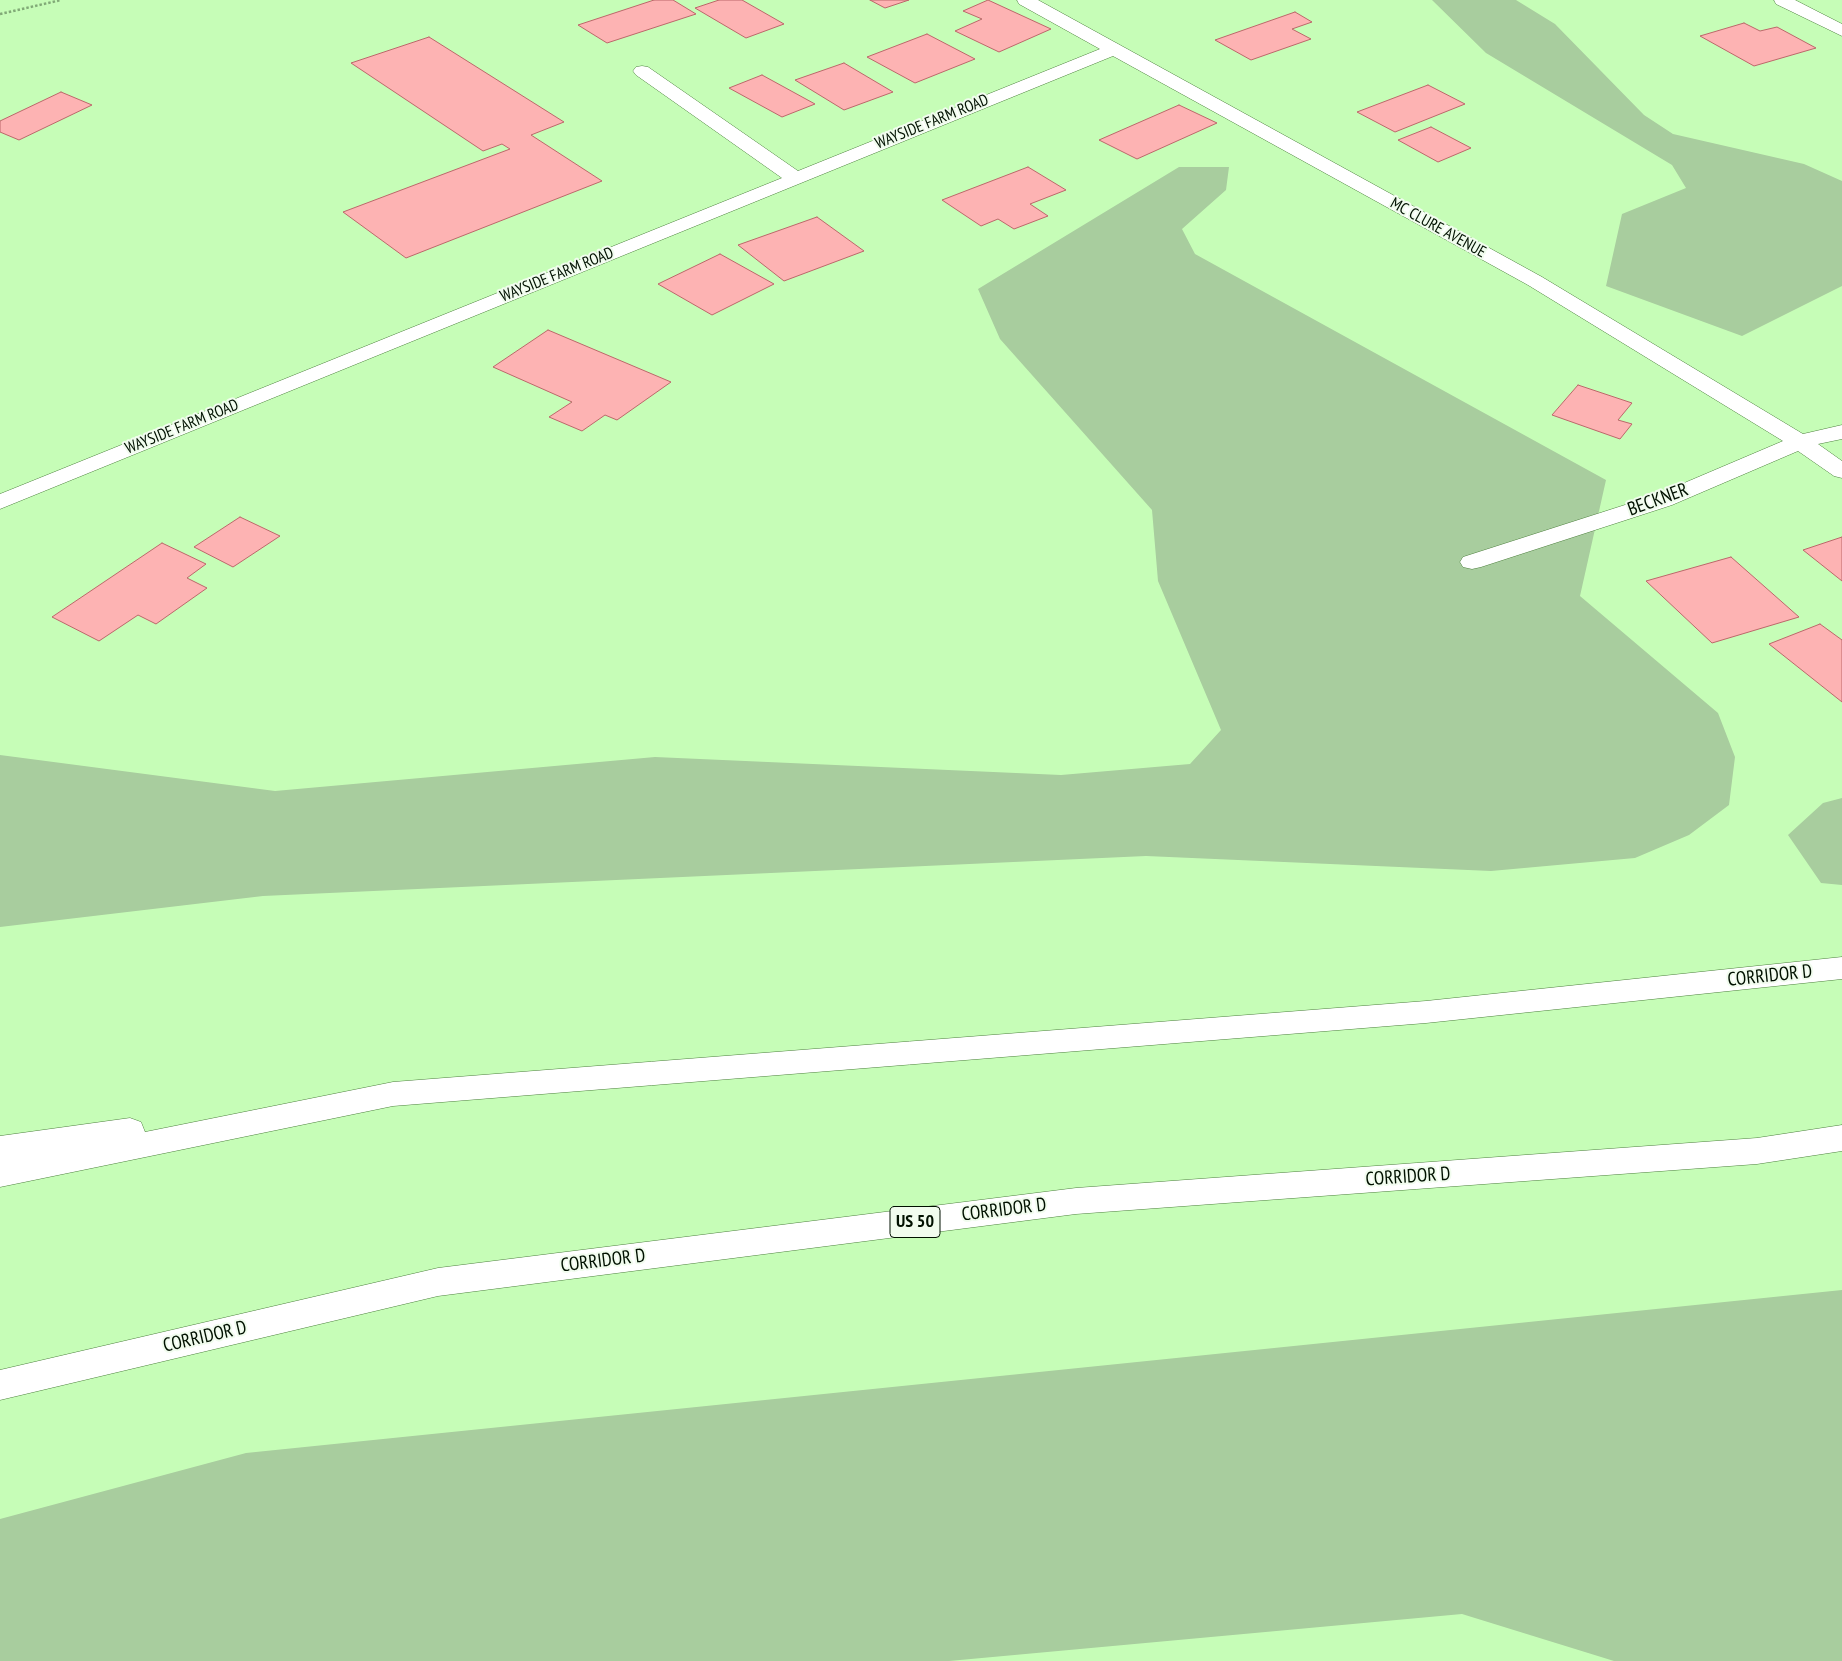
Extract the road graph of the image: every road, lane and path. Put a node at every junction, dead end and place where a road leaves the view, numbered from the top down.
1 (61, 0) edge
2 (1025, 0) edge
3 (1782, 0) edge
4 (0, 14) edge
5 (1842, 31) edge
6 (1115, 49) junction
7 (642, 71) dead end
8 (794, 178) junction
9 (1842, 432) edge
10 (1800, 442) junction
11 (1842, 471) edge
12 (0, 502) edge
13 (1472, 562) dead end
14 (1842, 968) edge
15 (394, 1094) junction
16 (1842, 1138) edge
17 (0, 1149) edge
18 (0, 1174) edge
19 (0, 1385) edge

1 - 4 path
2 - 6 main road, MC CLURE AVENUE
3 - 5 main road
6 - 8 main road, WAYSIDE FARM ROAD
6 - 10 main road, MC CLURE AVENUE
7 - 8 main road
8 - 12 main road, WAYSIDE FARM ROAD
9 - 10 main road, BECKNER
10 - 11 main road, MC CLURE AVENUE
10 - 13 main road, BECKNER
14 - 15 main road, CORRIDOR D
15 - 17 main road
15 - 18 main road, CORRIDOR D
16 - 19 main road, CORRIDOR D / US 50

